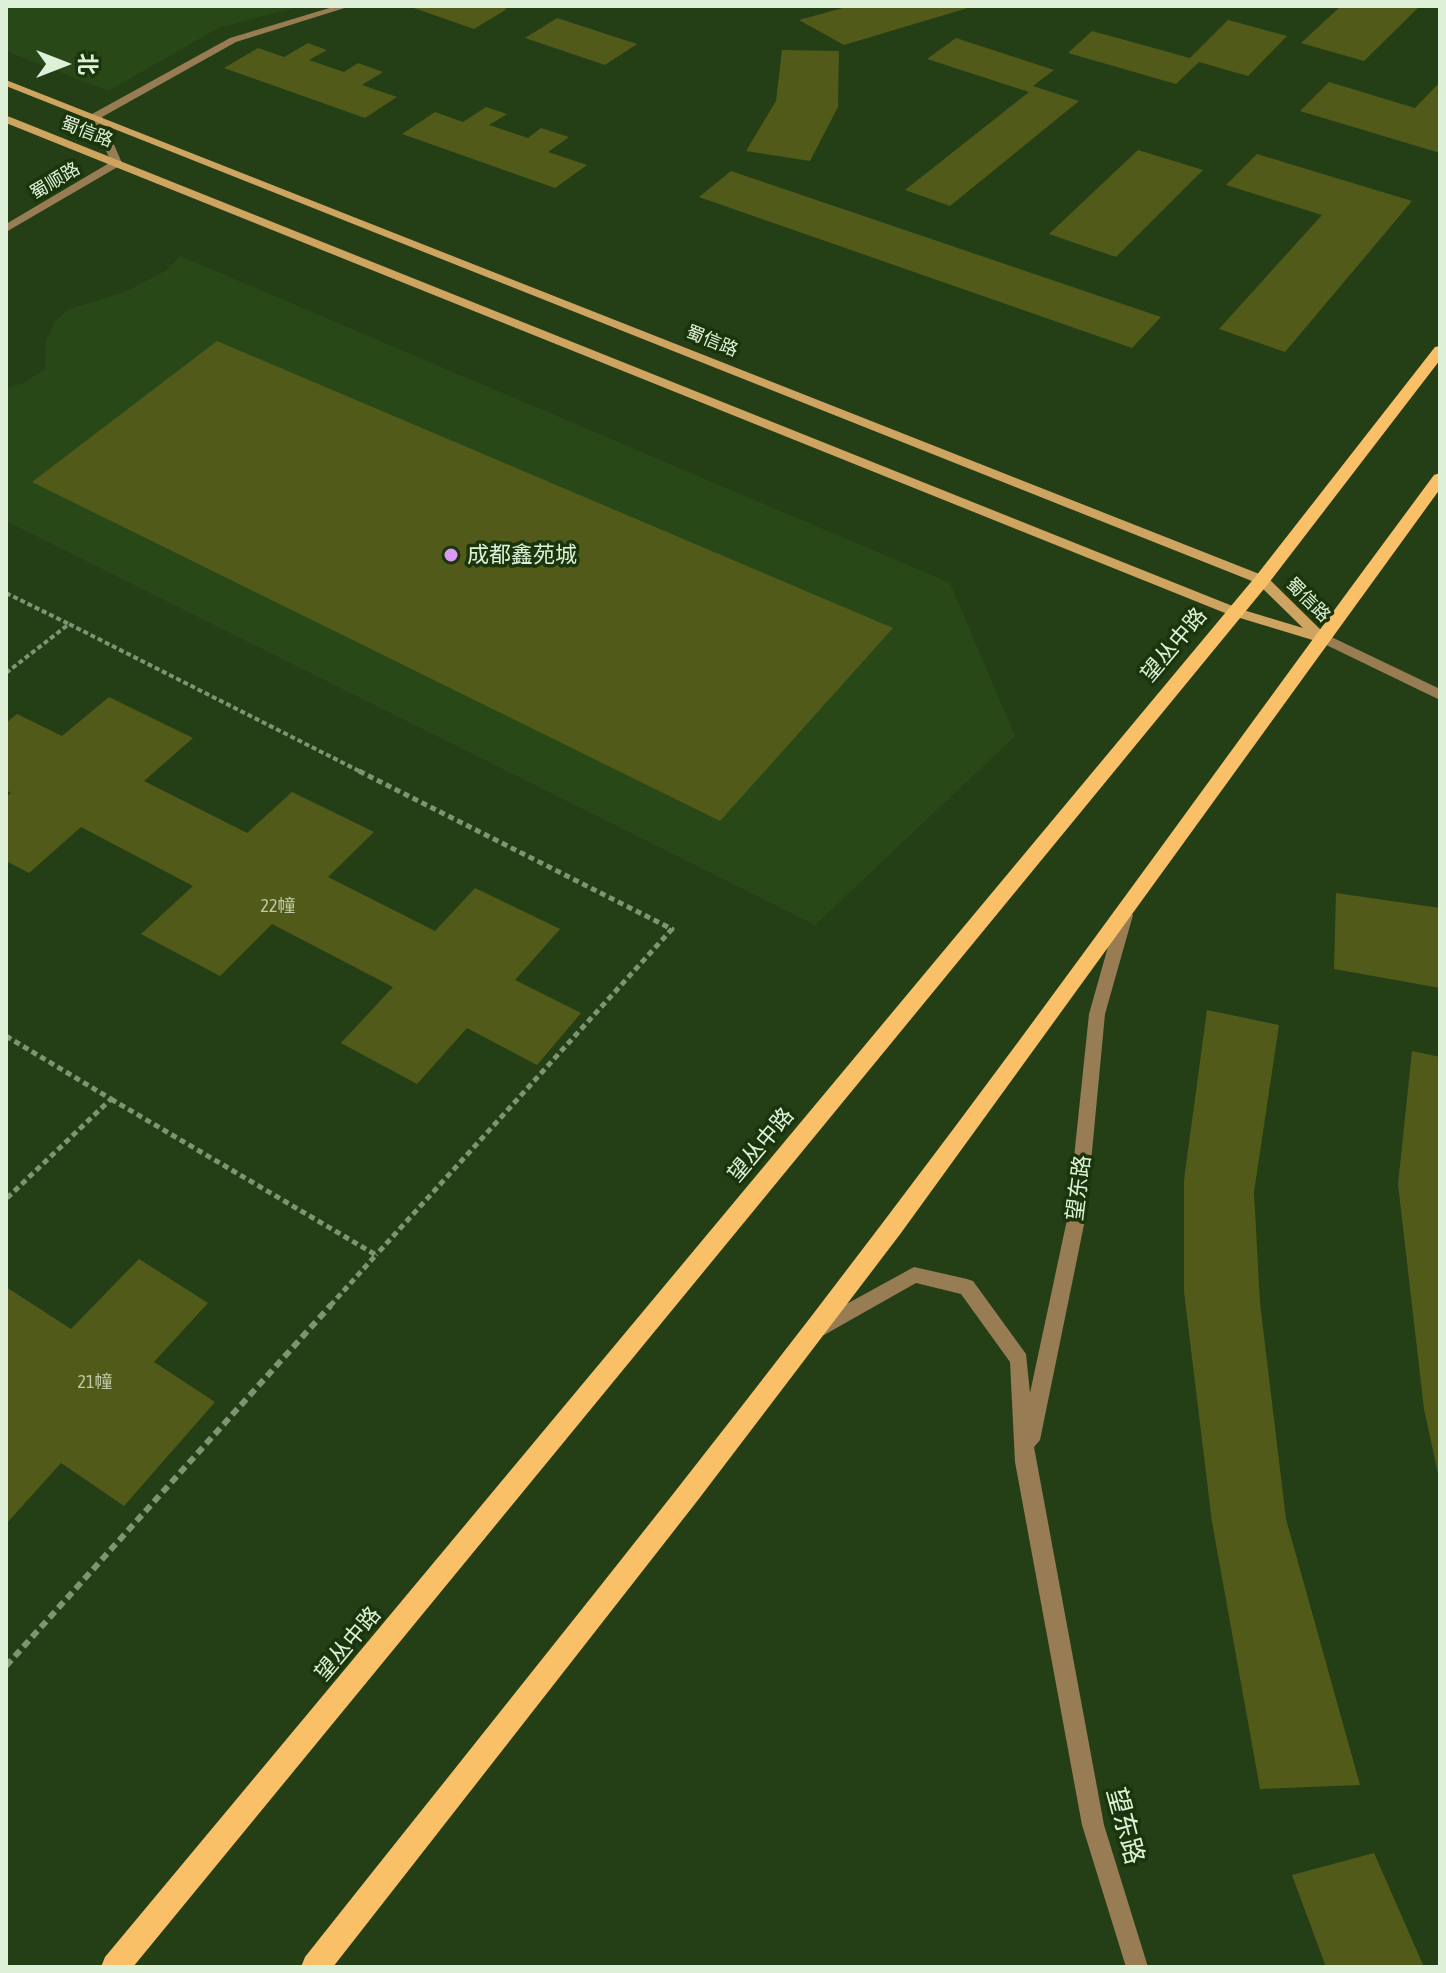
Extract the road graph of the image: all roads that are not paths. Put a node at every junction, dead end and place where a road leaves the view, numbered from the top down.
1 (346, 6) edge
2 (6, 83) edge
3 (96, 116) junction
4 (6, 119) edge
5 (117, 163) junction
6 (6, 229) edge
7 (1440, 350) edge
8 (1440, 478) edge
9 (1262, 580) junction
10 (1235, 612) junction
11 (1321, 637) junction
12 (1440, 695) edge
13 (1125, 915) junction
14 (814, 1331) junction
15 (1025, 1462) junction
16 (115, 1967) edge
17 (315, 1967) edge
18 (1137, 1967) edge

1 - 3 street
2 - 3 main road, 蜀信路
3 - 5 street
3 - 9 main road, 蜀信路
4 - 5 main road, 蜀信路
5 - 6 street, 蜀顺路
5 - 10 main road, 蜀信路
7 - 9 main road, 望丛中路
8 - 11 main road
9 - 10 main road, 望丛中路
9 - 11 main road, 蜀信路
10 - 11 main road, 蜀信路
10 - 16 main road, 望丛中路
11 - 12 street
11 - 13 main road
13 - 14 main road
13 - 15 street, 望东路
14 - 15 street, 望东路
14 - 17 main road
15 - 18 street, 望东路

